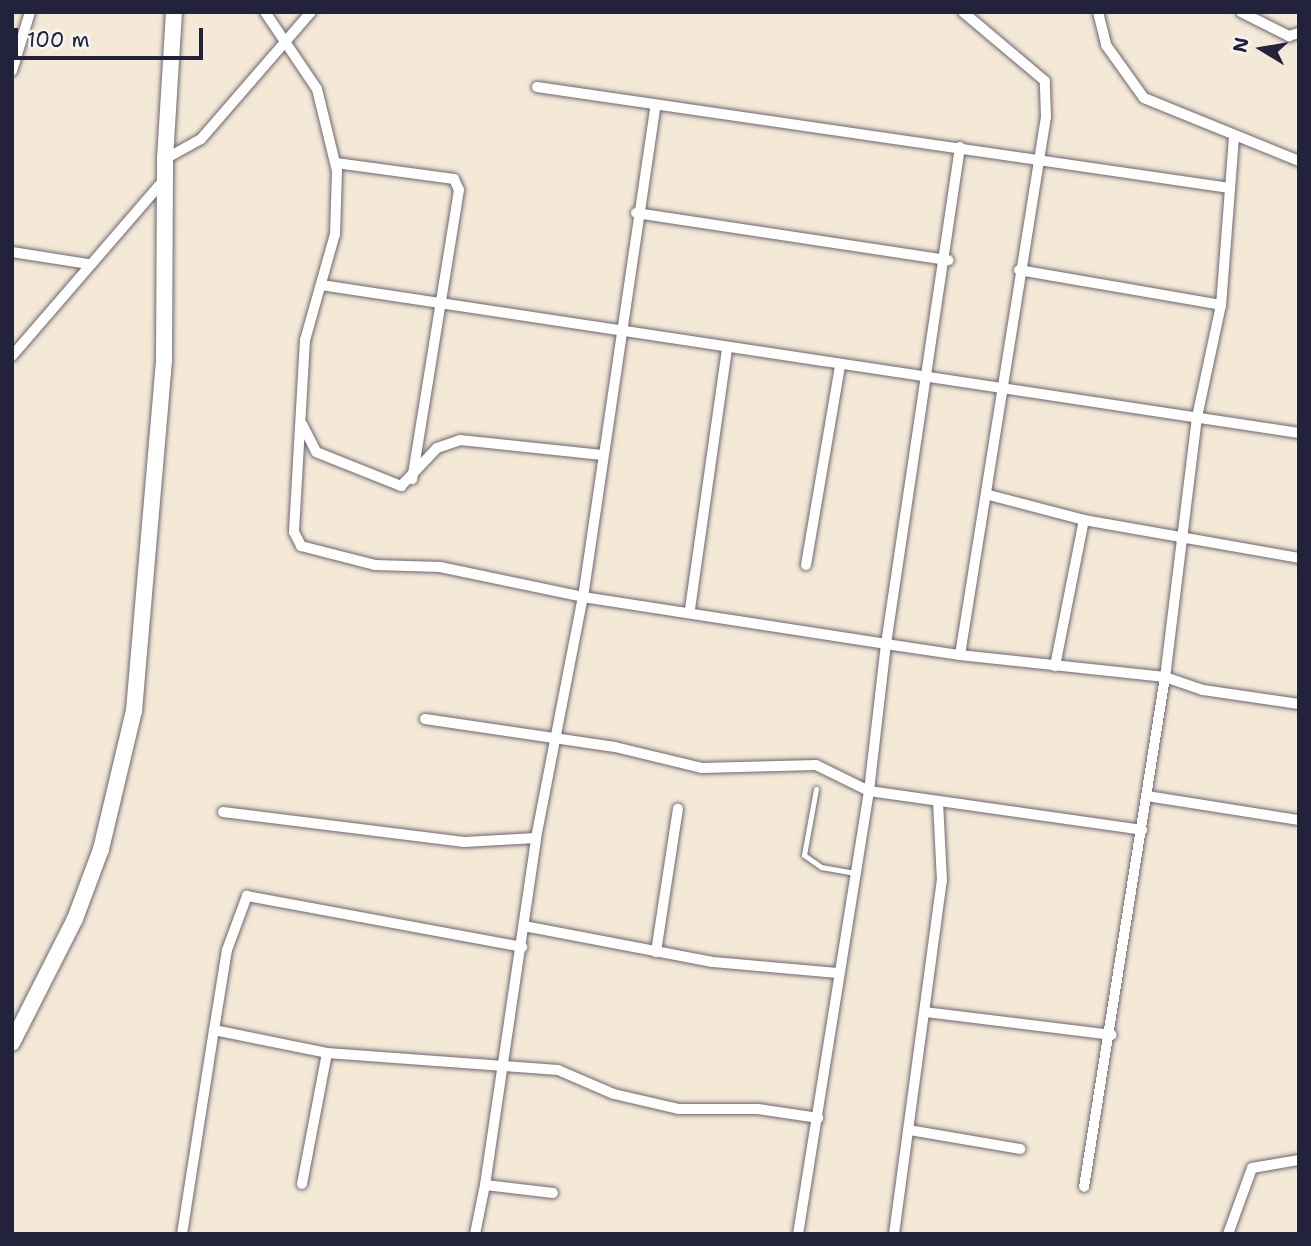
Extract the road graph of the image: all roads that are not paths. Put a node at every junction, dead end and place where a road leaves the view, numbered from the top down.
1 (30, 12) edge
2 (174, 12) edge
3 (265, 12) edge
4 (311, 12) edge
5 (963, 12) edge
6 (1098, 12) edge
7 (1241, 12) edge
8 (1299, 33) edge
9 (288, 40) junction
10 (12, 71) edge
11 (537, 87) dead end
12 (655, 108) junction
13 (1234, 137) junction
14 (960, 147) junction
15 (165, 159) junction
16 (1038, 159) junction
17 (1299, 161) edge
18 (336, 163) junction
19 (164, 180) junction
20 (1230, 188) junction
21 (636, 213) junction
22 (12, 252) edge
23 (948, 260) junction
24 (89, 264) junction
25 (1019, 270) junction
26 (321, 285) junction
27 (440, 302) junction
28 (1221, 305) junction
29 (619, 331) junction
30 (727, 350) junction
31 (12, 356) edge
32 (840, 367) junction
33 (926, 381) junction
34 (1001, 390) junction
35 (1197, 417) junction
36 (301, 423) junction
37 (1299, 433) edge
38 (602, 455) junction
39 (412, 479) junction
40 (989, 495) junction
41 (1084, 520) junction
42 (1181, 536) junction
43 (1299, 558) edge
44 (806, 565) dead end
45 (583, 597) junction
46 (690, 609) junction
47 (886, 644) junction
48 (960, 655) junction
49 (1055, 666) junction
50 (1166, 677) junction
51 (1299, 704) edge
52 (425, 719) dead end
53 (554, 738) junction
54 (816, 789) dead end
55 (869, 791) junction
56 (1147, 796) junction
57 (938, 801) junction
58 (678, 809) dead end
59 (223, 812) dead end
60 (1299, 820) edge
61 (1142, 830) junction
62 (536, 838) junction
63 (856, 873) junction
64 (524, 926) junction
65 (522, 947) junction
66 (656, 952) junction
67 (838, 973) junction
68 (925, 1012) junction
69 (214, 1030) junction
70 (1112, 1035) junction
71 (12, 1043) edge
72 (327, 1053) junction
73 (503, 1065) junction
74 (818, 1118) junction
75 (909, 1130) junction
76 (1020, 1149) dead end
77 (1299, 1160) edge
78 (302, 1184) dead end
79 (485, 1185) junction
80 (1084, 1187) dead end
81 (553, 1193) dead end
82 (182, 1234) edge
83 (475, 1234) edge
84 (798, 1234) edge
85 (894, 1234) edge
86 (1228, 1234) edge

1 - 10 street
2 - 15 street
3 - 9 street
4 - 9 street
5 - 16 street
6 - 13 street
7 - 8 street
9 - 15 street
9 - 18 street
11 - 12 street
12 - 14 street
12 - 21 street
13 - 17 street
13 - 20 street
14 - 16 street
14 - 23 street
15 - 19 street
16 - 20 street
16 - 25 street
18 - 26 street
18 - 27 street
19 - 24 street
19 - 71 street
20 - 28 street
21 - 23 street
21 - 29 street
22 - 24 street
23 - 33 street
24 - 31 street
25 - 28 street
25 - 34 street
26 - 27 street
26 - 36 street
27 - 29 street
27 - 39 street
28 - 35 street
29 - 30 street
29 - 38 street
30 - 32 street
30 - 46 street
32 - 33 street
32 - 44 street
33 - 34 street
33 - 47 street
34 - 35 street
34 - 40 street
35 - 37 street
35 - 42 street
36 - 39 street
36 - 45 street
38 - 39 street
38 - 45 street
40 - 41 street
40 - 48 street
41 - 42 street
41 - 49 street
42 - 43 street
42 - 50 street
45 - 46 street
45 - 53 street
46 - 47 street
47 - 48 street
47 - 55 street
48 - 49 street
49 - 50 street
50 - 51 street
50 - 56 street
52 - 53 street
53 - 55 street
53 - 62 street
54 - 63 lane
55 - 57 street
55 - 63 street
56 - 60 street
56 - 61 street
57 - 61 street
57 - 68 street
58 - 66 street
59 - 62 street
61 - 70 street
62 - 64 street
63 - 67 street
64 - 65 street
64 - 66 street
65 - 69 street
65 - 73 street
66 - 67 street
67 - 74 street
68 - 70 street
68 - 75 street
69 - 72 street
69 - 82 street
70 - 80 street
72 - 73 street
72 - 78 street
73 - 74 street
73 - 79 street
74 - 84 street
75 - 76 street
75 - 85 street
77 - 86 street
79 - 81 street
79 - 83 street

